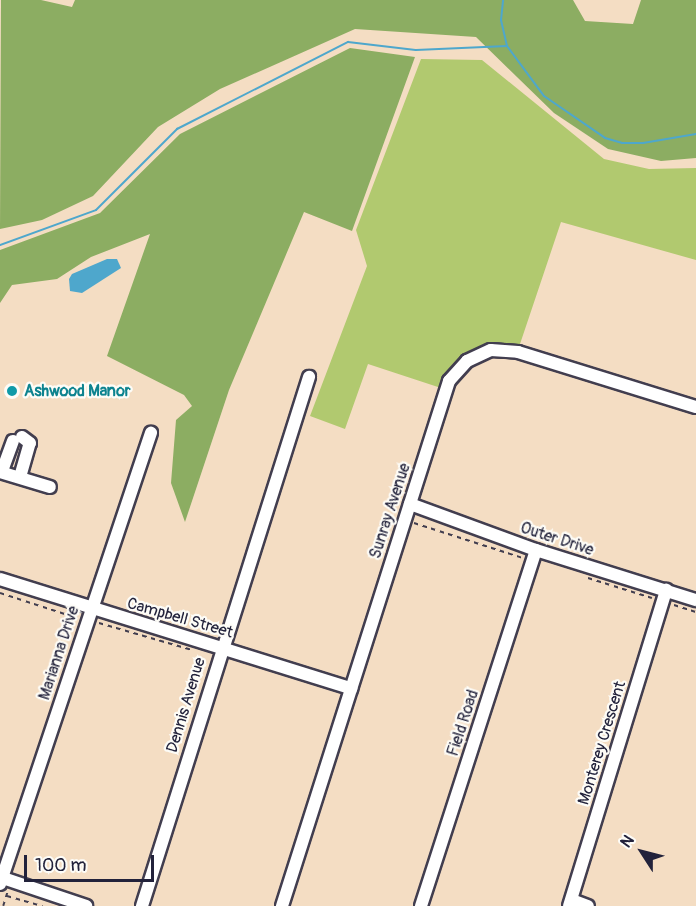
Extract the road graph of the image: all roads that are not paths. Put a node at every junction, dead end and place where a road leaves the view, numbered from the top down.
1 (309, 377) dead end
2 (696, 407) edge
3 (151, 433) dead end
4 (1, 471) edge
5 (20, 477) junction
6 (50, 487) dead end
7 (410, 504) junction
8 (536, 550) junction
9 (0, 579) edge
10 (666, 590) junction
11 (696, 600) edge
12 (91, 609) junction
13 (222, 647) junction
14 (351, 688) junction
15 (3, 881) edge
16 (570, 903) edge
17 (86, 906) edge
18 (142, 906) edge
19 (282, 906) edge
20 (422, 906) edge
21 (588, 906) edge

1 - 13 street, Dennis Avenue
2 - 7 street, Sunray Avenue
3 - 12 street, Marianna Drive
4 - 5 street
4 - 5 street
5 - 6 street
7 - 8 street, Outer Drive
7 - 14 street, Sunray Avenue
8 - 10 street, Outer Drive
8 - 20 street, Field Road
9 - 12 street, Campbell Street
10 - 11 street, Outer Drive
10 - 16 street, Monterey Crescent
12 - 13 street, Campbell Street
12 - 15 street, Marianna Drive
13 - 14 street, Campbell Street
13 - 18 street, Dennis Avenue
14 - 19 street, Sunray Avenue
15 - 17 street
16 - 21 street

